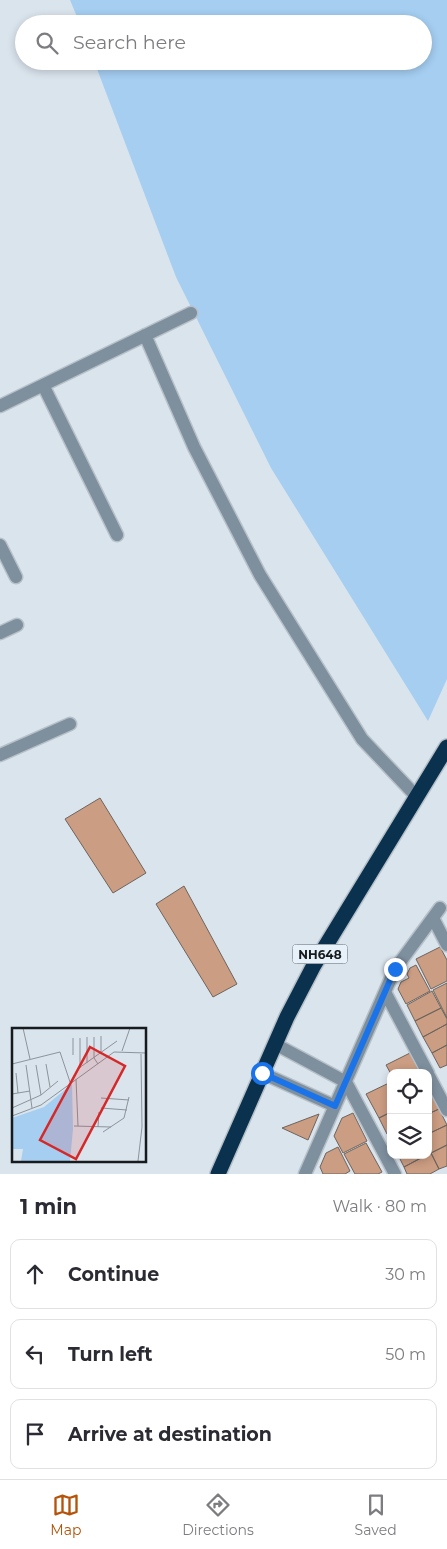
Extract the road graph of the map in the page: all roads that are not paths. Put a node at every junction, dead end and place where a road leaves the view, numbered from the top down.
1 (191, 313) dead end
2 (145, 335) junction
3 (43, 385) junction
4 (0, 406) edge
5 (117, 535) dead end
6 (0, 545) edge
7 (16, 577) dead end
8 (17, 625) dead end
9 (0, 633) edge
10 (70, 724) dead end
11 (447, 748) edge
12 (0, 755) edge
13 (417, 797) junction
14 (447, 945) edge
15 (385, 992) junction
16 (275, 1044) junction
17 (426, 1069) edge
18 (262, 1073) junction
19 (432, 1081) edge
20 (346, 1082) junction
21 (335, 1106) junction
22 (447, 1110) edge
23 (306, 1173) edge
24 (218, 1174) edge
25 (395, 1174) edge

1 - 2 street
2 - 3 street
2 - 13 street
3 - 4 street
3 - 5 street
6 - 7 street
8 - 9 street
10 - 12 street
11 - 13 highway, NH648
13 - 16 highway, NH648
14 - 15 street
15 - 17 street
15 - 20 street
16 - 18 highway, NH648
16 - 20 street
18 - 21 street
18 - 24 highway, NH648
19 - 22 street
20 - 21 street
20 - 25 street
21 - 23 street

